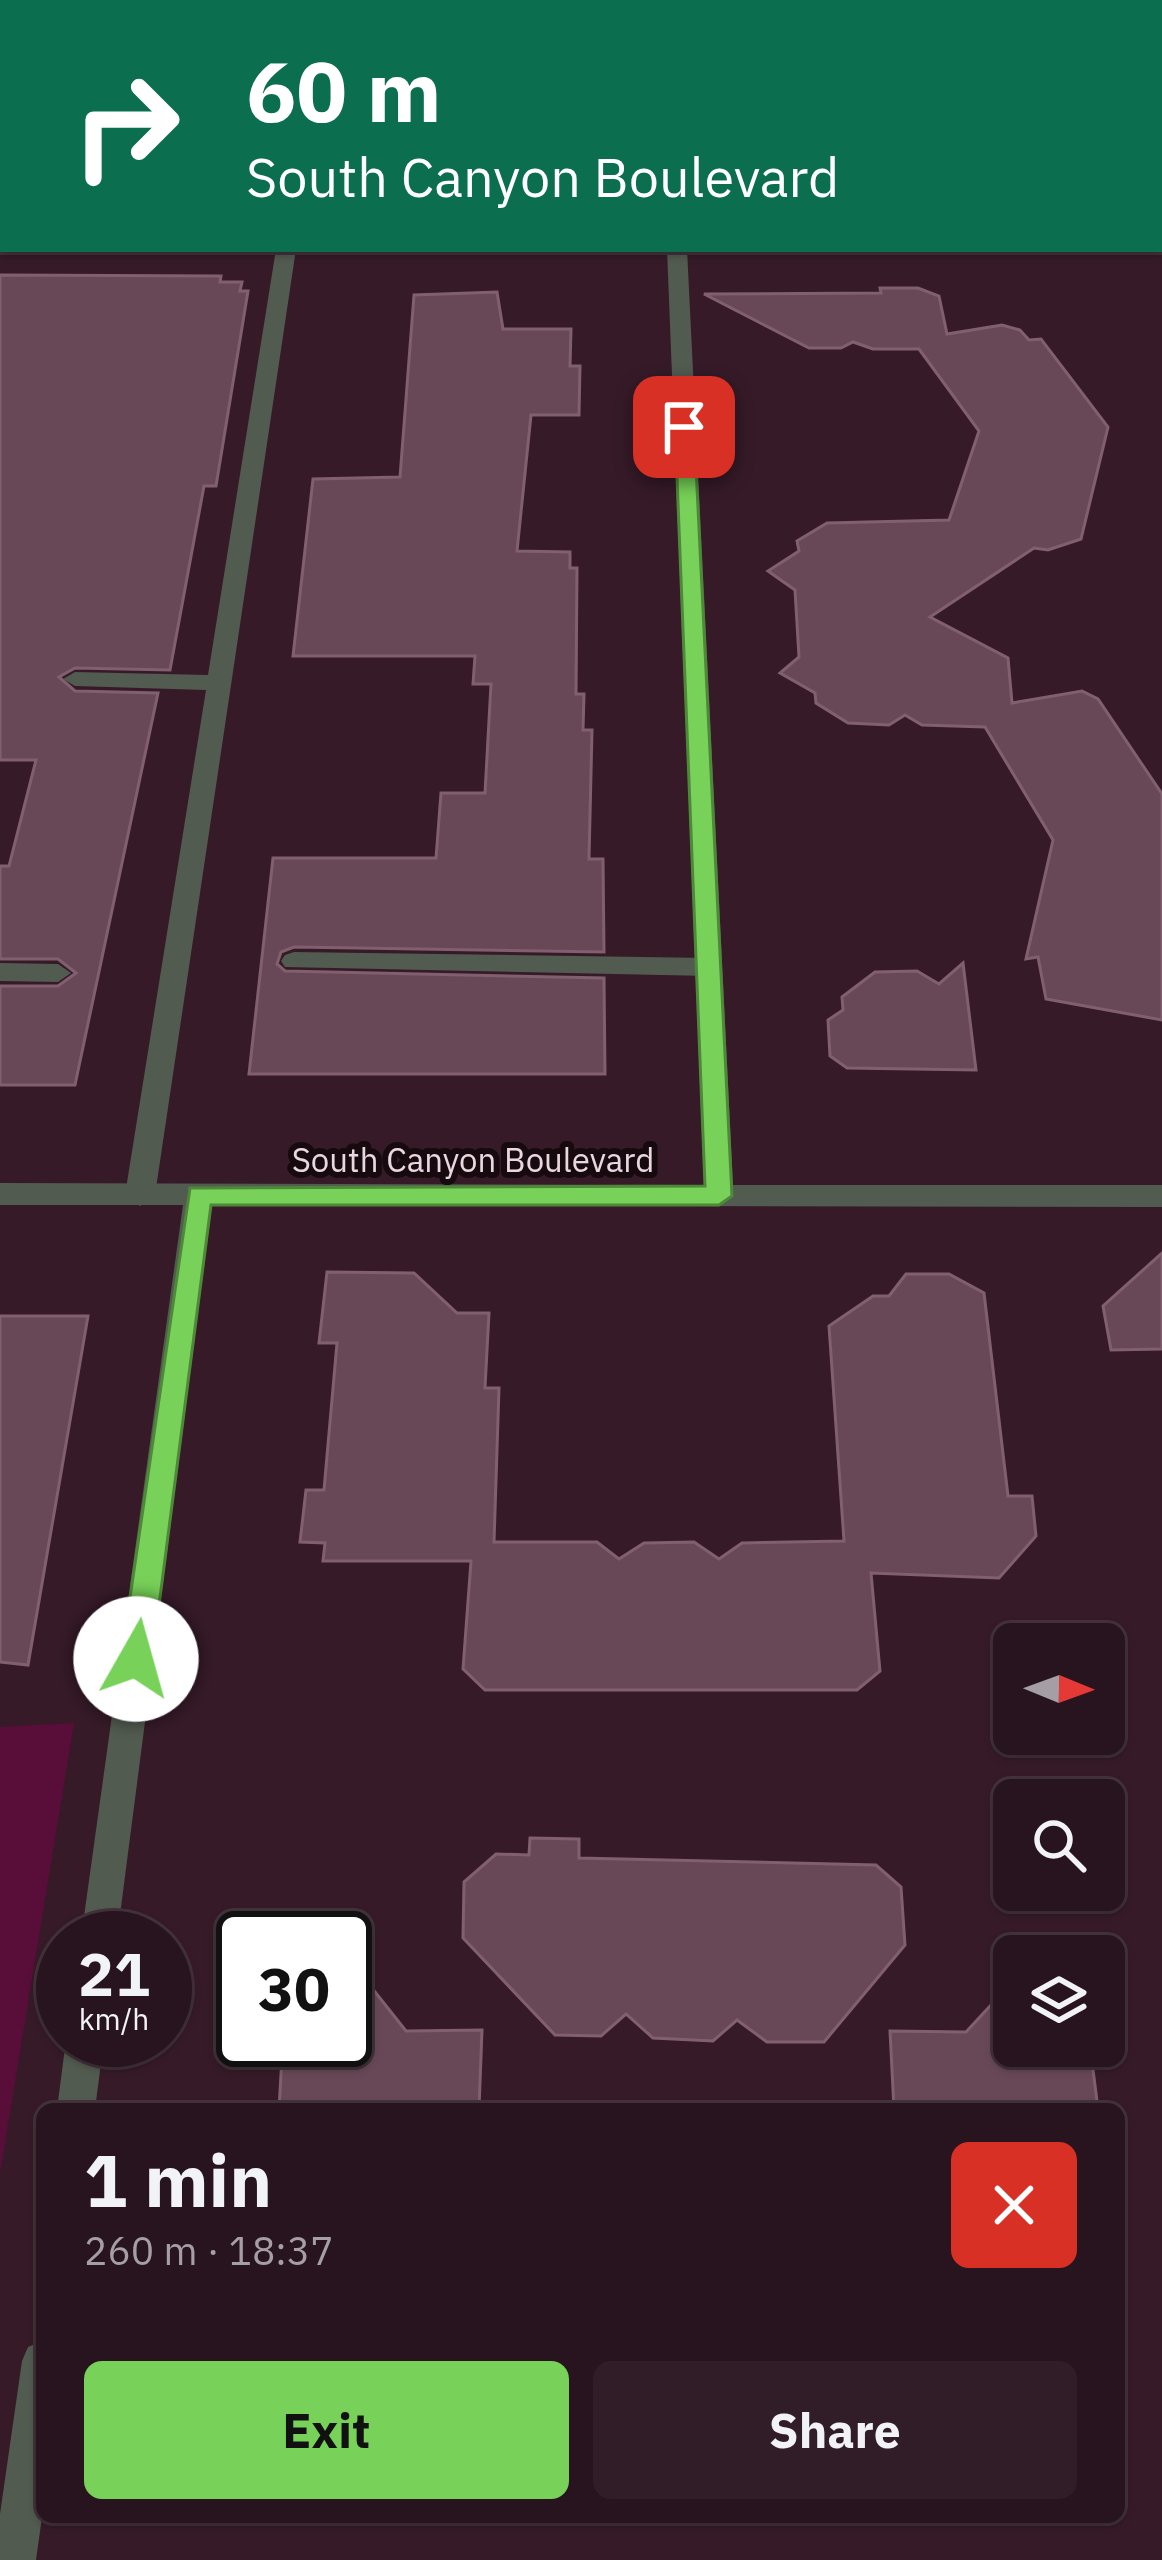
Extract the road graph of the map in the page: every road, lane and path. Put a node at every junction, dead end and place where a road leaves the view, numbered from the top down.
1 (286, 252) edge
2 (677, 252) edge
3 (75, 679) dead end
4 (219, 683) junction
5 (294, 961) dead end
6 (709, 967) junction
7 (0, 972) edge
8 (58, 973) dead end
9 (0, 1194) edge
10 (140, 1195) junction
11 (199, 1195) junction
12 (719, 1196) junction
13 (1162, 1196) edge
14 (103, 1911) edge
15 (81, 2067) edge
16 (77, 2103) edge
17 (36, 2405) edge
18 (15, 2560) edge

1 - 4 street
2 - 6 street
3 - 4 street
4 - 10 street
5 - 6 street
6 - 12 street
7 - 8 street
9 - 10 street, South Canyon Boulevard
10 - 11 street, South Canyon Boulevard
11 - 12 street, South Canyon Boulevard
11 - 14 street
12 - 13 street, South Canyon Boulevard
15 - 16 street
17 - 18 street

